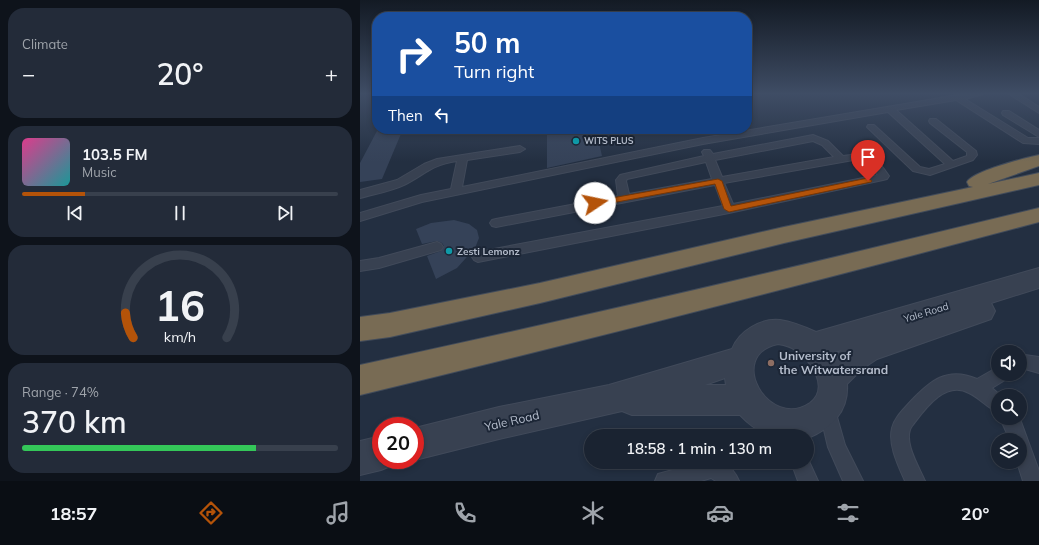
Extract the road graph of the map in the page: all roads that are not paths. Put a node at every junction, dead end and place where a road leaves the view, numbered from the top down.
1 (846, 116) edge
2 (898, 116) edge
3 (987, 116) edge
4 (1011, 116) edge
5 (933, 121) dead end
6 (871, 127) dead end
7 (752, 133) edge
8 (744, 134) edge
9 (1039, 134) edge
10 (703, 141) junction
11 (1039, 141) edge
12 (520, 149) dead end
13 (463, 157) junction
14 (709, 158) junction
15 (841, 159) junction
16 (1039, 160) edge
17 (952, 165) junction
18 (1039, 179) edge
19 (718, 181) junction
20 (456, 192) junction
21 (360, 194) edge
22 (624, 198) junction
23 (952, 198) junction
24 (729, 209) junction
25 (1039, 215) edge
26 (360, 217) edge
27 (496, 223) dead end
28 (437, 247) dead end
29 (478, 257) dead end
30 (360, 266) edge
31 (1039, 278) edge
32 (1039, 293) edge
33 (360, 329) edge
34 (813, 346) junction
35 (740, 360) junction
36 (1027, 362) edge
37 (1039, 365) edge
38 (832, 379) junction
39 (991, 379) edge
40 (360, 380) edge
41 (978, 388) junction
42 (991, 398) edge
43 (609, 400) junction
44 (746, 400) junction
45 (827, 408) junction
46 (786, 429) edge
47 (795, 429) edge
48 (424, 442) edge
49 (372, 455) edge
50 (360, 458) edge
51 (1027, 463) edge
52 (803, 469) edge
53 (666, 481) edge
54 (729, 481) edge
55 (808, 481) edge
56 (853, 481) edge
57 (915, 481) edge
58 (1033, 481) edge

1 - 7 lane
2 - 17 lane
3 - 11 lane
4 - 9 lane
5 - 17 lane
6 - 17 lane
8 - 10 lane
10 - 14 lane
10 - 20 lane
12 - 13 lane
13 - 20 lane
13 - 21 lane
14 - 15 lane
14 - 19 lane
14 - 22 lane
15 - 19 lane
15 - 24 lane
16 - 23 highway
18 - 23 highway
19 - 22 lane
19 - 24 lane
20 - 26 lane
22 - 27 lane
23 - 33 highway
24 - 29 lane
25 - 40 highway
28 - 30 lane
31 - 34 street, Yale Road
32 - 38 street, Yale Road
34 - 35 street
34 - 38 street
35 - 43 street, Yale Road
35 - 44 street
36 - 37 lane
38 - 45 street
39 - 41 lane
41 - 42 lane
41 - 57 lane
43 - 44 street, Yale Road
43 - 48 street, Yale Road
44 - 46 street
45 - 47 street
45 - 56 lane
49 - 50 street
51 - 58 lane
52 - 55 lane
53 - 54 lane

